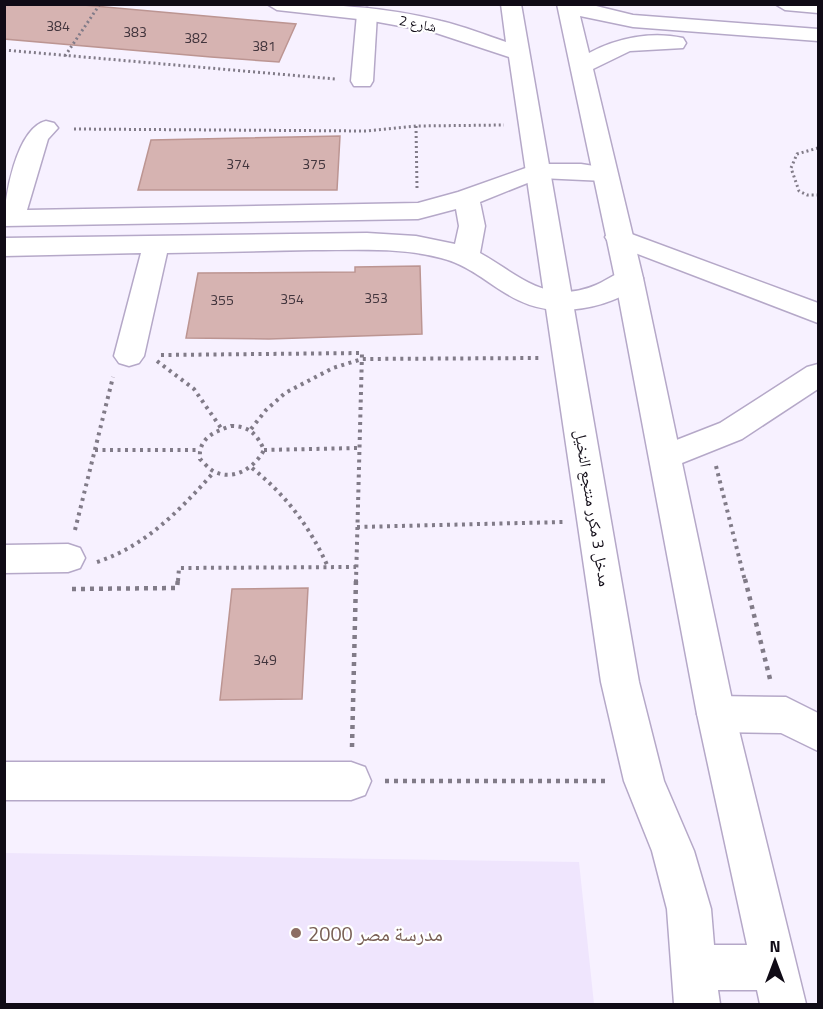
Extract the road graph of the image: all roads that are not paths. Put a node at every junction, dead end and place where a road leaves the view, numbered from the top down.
1 (278, 4) edge
2 (512, 4) edge
3 (568, 4) edge
4 (785, 4) edge
5 (819, 7) edge
6 (367, 14) junction
7 (819, 35) edge
8 (768, 40) junction
9 (819, 52) edge
10 (519, 53) junction
11 (581, 67) junction
12 (362, 81) road end
13 (46, 128) road end
14 (537, 171) junction
15 (605, 174) junction
16 (467, 198) junction
17 (8, 218) edge
18 (618, 237) junction
19 (156, 245) junction
20 (4, 247) edge
21 (466, 256) junction
22 (629, 278) junction
23 (558, 300) junction
24 (819, 312) edge
25 (137, 356) road end
26 (819, 375) edge
27 (666, 457) junction
28 (4, 559) edge
29 (66, 564) road end
30 (716, 714) junction
31 (812, 728) edge
32 (4, 781) edge
33 (351, 781) road end
34 (696, 986) edge
35 (778, 986) edge

1 - 6 street, شارع 2
2 - 10 street, مدخل 3 مكرر منتجع النخيل
3 - 8 street
3 - 11 street
4 - 5 street
6 - 10 street, شارع 2
6 - 12 street
7 - 8 street
8 - 9 street
8 - 11 street
10 - 14 street, مدخل 3 مكرر منتجع النخيل
11 - 15 street
13 - 17 street
14 - 15 street
14 - 16 street
14 - 23 street, مدخل 3 مكرر منتجع النخيل
15 - 18 street
16 - 17 street
16 - 21 street
18 - 22 street
18 - 24 street
19 - 20 street
19 - 21 street
19 - 25 street
21 - 23 street
22 - 23 street
22 - 27 street
23 - 34 street, مدخل 3 مكرر منتجع النخيل
26 - 27 street
27 - 30 street
28 - 29 street
30 - 31 street
30 - 35 street
32 - 33 street
34 - 35 street

